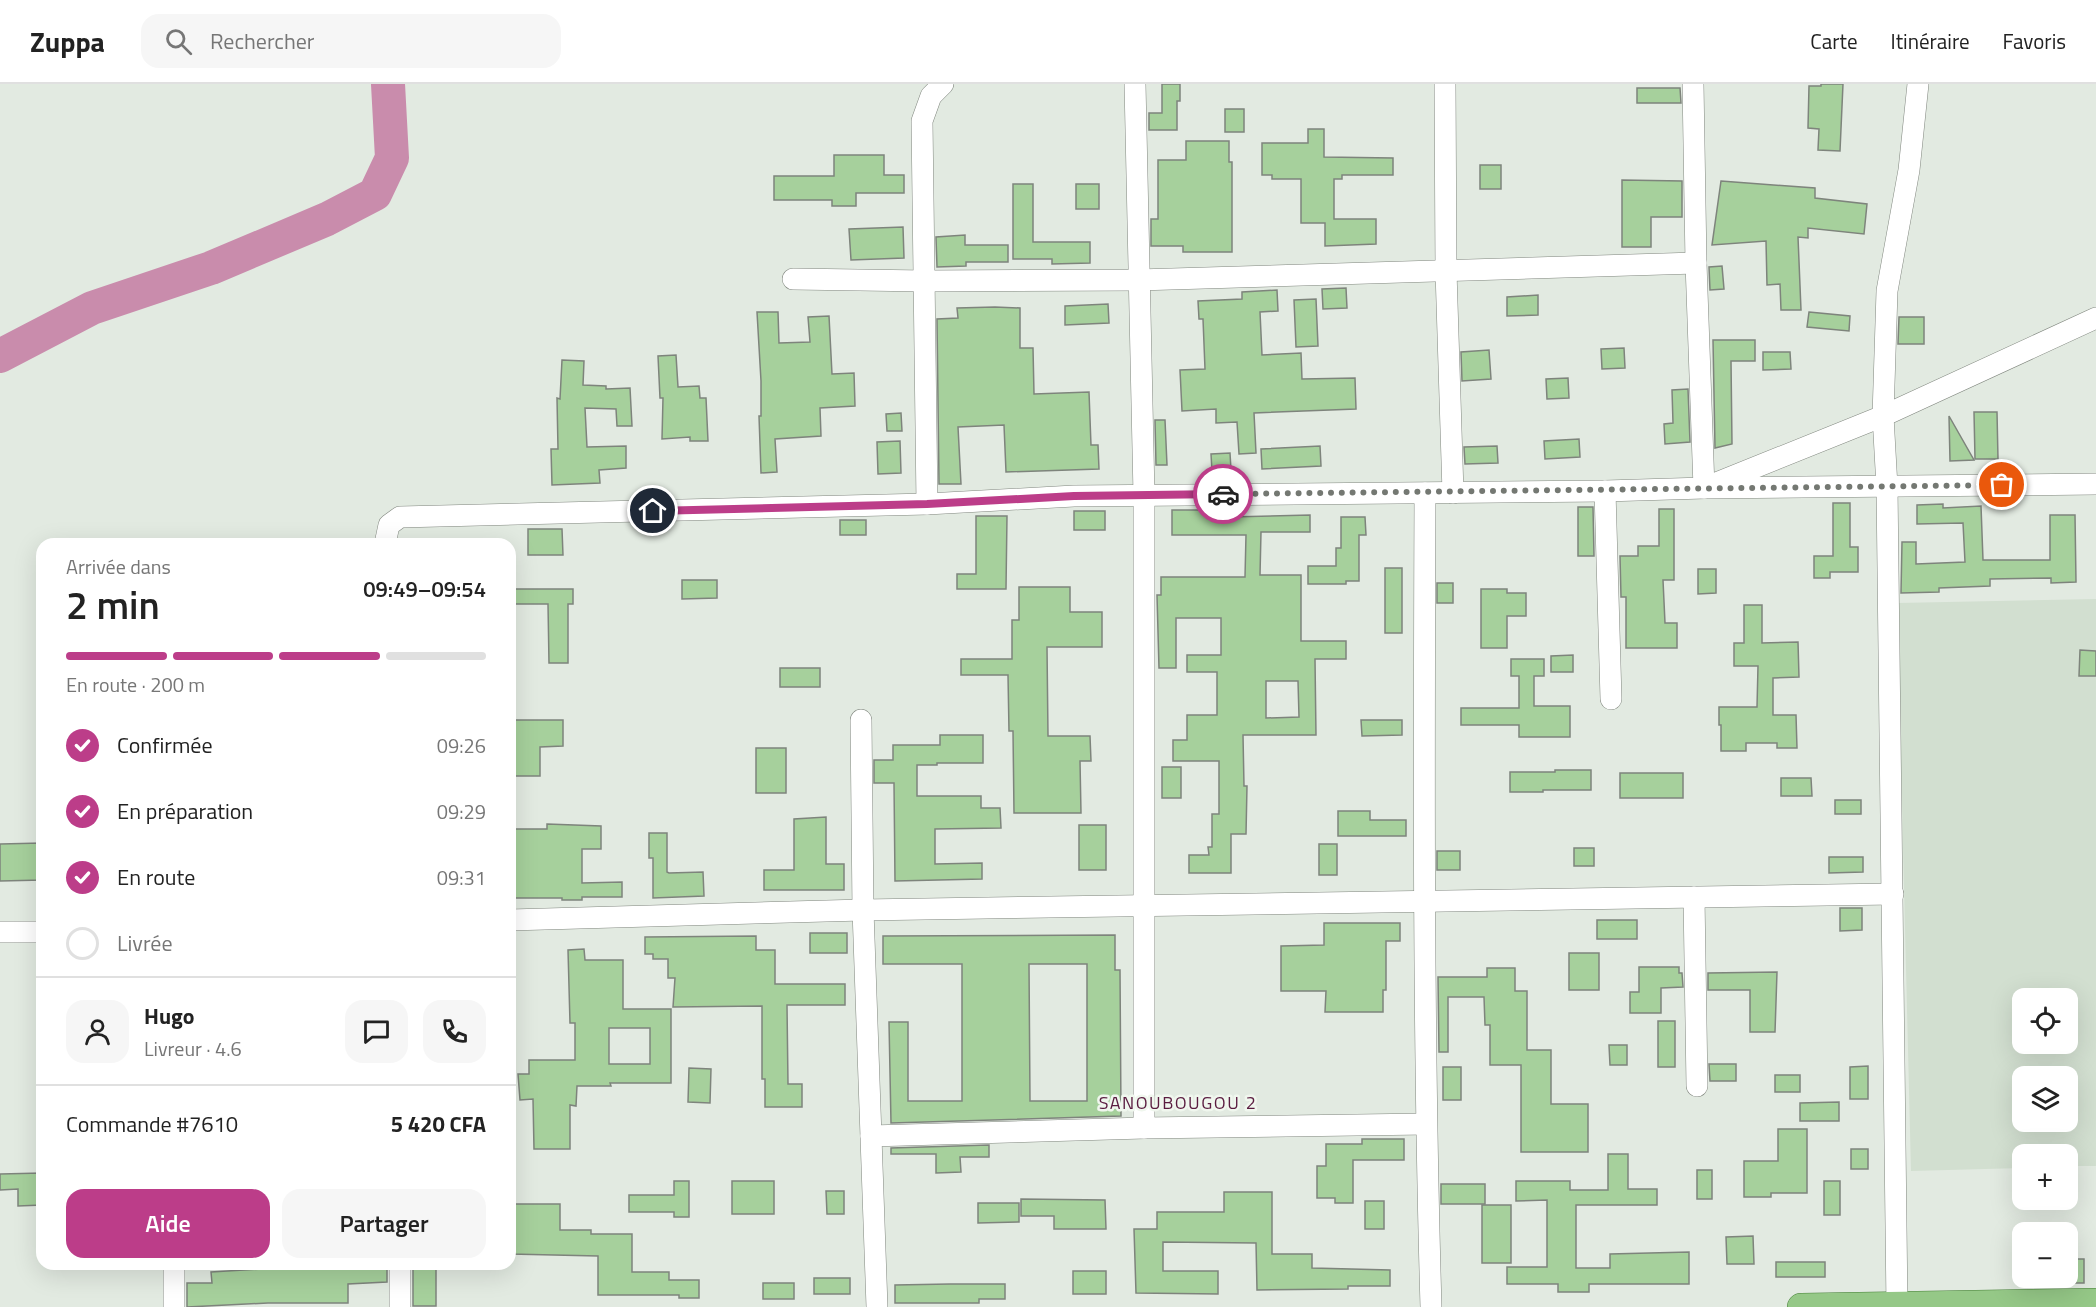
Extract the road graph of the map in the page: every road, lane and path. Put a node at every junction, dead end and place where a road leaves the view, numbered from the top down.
1 (943, 84) edge
2 (1135, 84) edge
3 (1444, 84) edge
4 (1693, 84) edge
5 (1917, 84) edge
6 (1696, 263) junction
7 (1446, 271) junction
8 (793, 279) dead end
9 (1138, 280) junction
10 (925, 281) junction
11 (2096, 318) edge
12 (1883, 417) junction
13 (2096, 484) edge
14 (1887, 487) junction
15 (1704, 488) junction
16 (1605, 491) junction
17 (1425, 493) junction
18 (1453, 493) junction
19 (1144, 495) junction
20 (927, 504) junction
21 (386, 538) edge
22 (1611, 699) dead end
23 (861, 720) dead end
24 (1893, 894) junction
25 (1694, 897) junction
26 (1424, 901) junction
27 (1143, 905) junction
28 (863, 910) junction
29 (516, 920) edge
30 (0, 932) edge
31 (36, 932) edge
32 (1697, 1086) dead end
33 (1426, 1124) junction
34 (1144, 1128) junction
35 (871, 1137) junction
36 (174, 1270) edge
37 (400, 1270) edge
38 (2095, 1304) edge
39 (1897, 1306) edge
40 (174, 1307) edge
41 (400, 1307) edge
42 (878, 1307) edge
43 (1431, 1307) edge
44 (1801, 1307) edge

1 - 10 street
2 - 9 street
3 - 7 street
4 - 6 street
5 - 12 street
6 - 7 street
6 - 15 street
7 - 9 street
7 - 18 street
8 - 10 street
9 - 10 street
9 - 19 street
10 - 20 street
11 - 12 street
12 - 14 street
12 - 15 street
13 - 14 street
14 - 15 street
14 - 24 street
15 - 16 street
16 - 18 street
16 - 22 street
17 - 18 street
17 - 19 street
17 - 26 street
19 - 20 street
19 - 27 street
20 - 21 street
23 - 28 street
24 - 25 street
24 - 39 street
25 - 26 street
25 - 32 street
26 - 27 street
26 - 33 street
27 - 28 street
27 - 34 street
28 - 29 street
28 - 35 street
30 - 31 street
33 - 34 street
33 - 43 street
34 - 35 street
35 - 42 street
36 - 40 street
37 - 41 street
38 - 39 main road
39 - 44 main road

